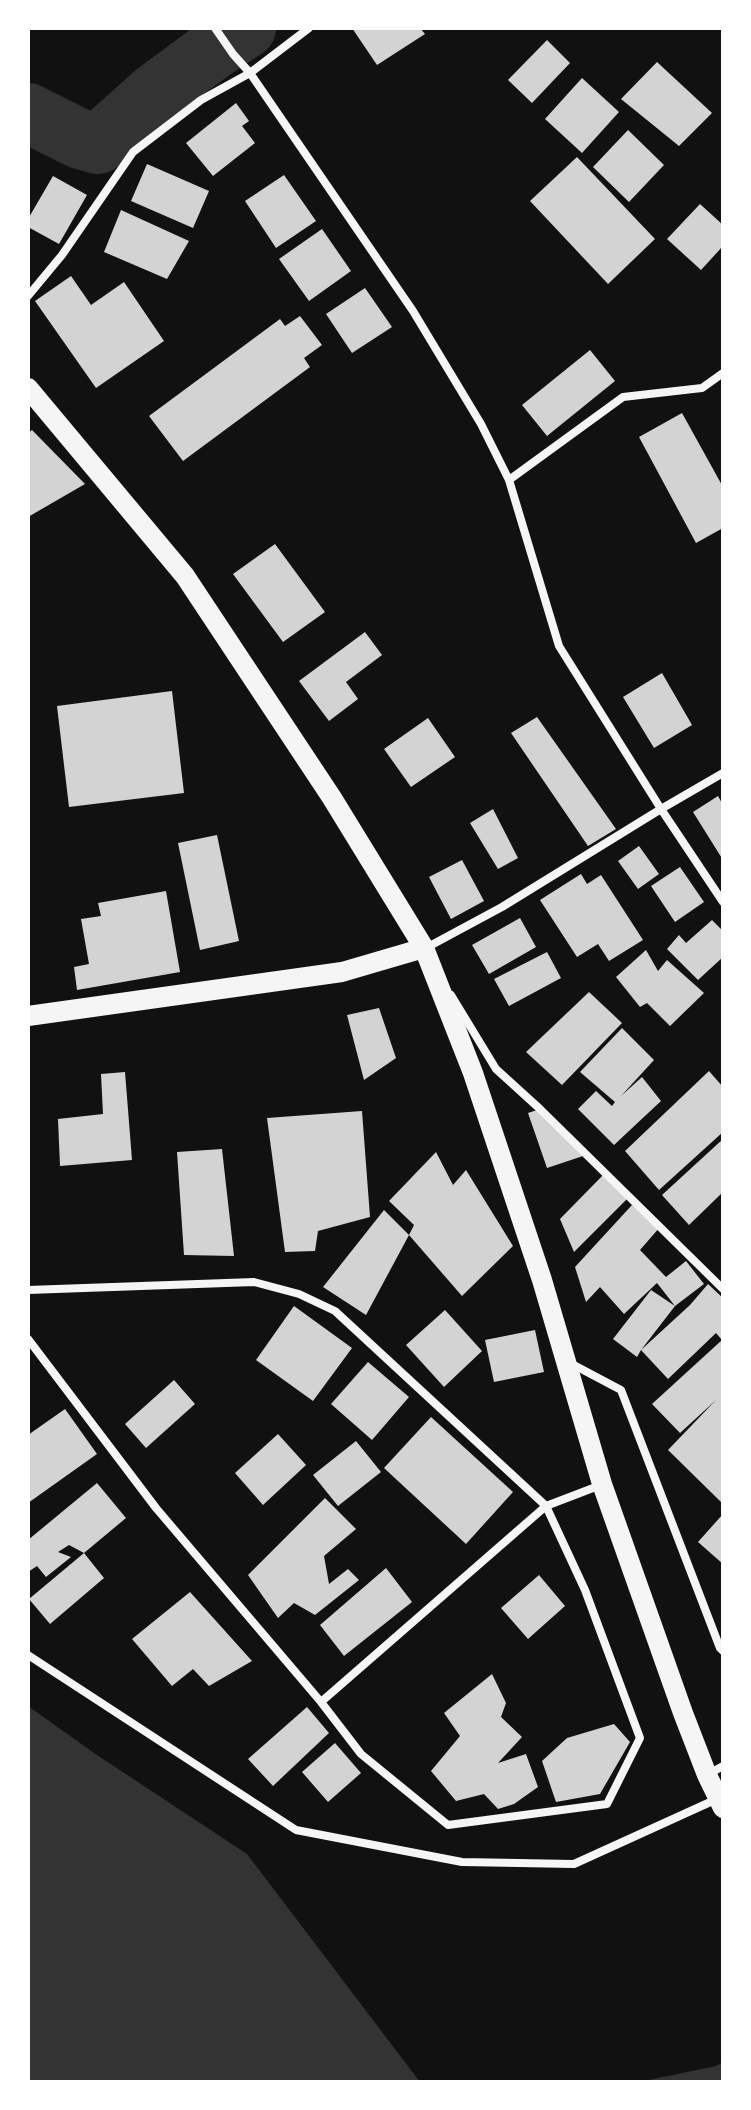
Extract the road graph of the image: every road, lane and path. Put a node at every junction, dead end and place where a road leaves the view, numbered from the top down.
1 (215, 28) edge
2 (309, 28) edge
3 (250, 73) junction
4 (28, 296) edge
5 (723, 373) edge
6 (28, 388) edge
7 (509, 480) junction
8 (723, 773) edge
9 (661, 809) junction
10 (723, 902) edge
11 (424, 948) junction
12 (28, 1016) edge
13 (723, 1289) edge
14 (28, 1290) edge
15 (28, 1339) edge
16 (566, 1361) junction
17 (602, 1484) junction
18 (546, 1506) junction
19 (723, 1651) edge
20 (28, 1655) edge
21 (321, 1702) junction
22 (715, 1771) edge
23 (721, 1803) edge

1 - 3 street
2 - 3 street
3 - 4 street
3 - 7 street
5 - 7 street
6 - 11 main road
7 - 9 street
8 - 9 street
9 - 10 street
9 - 11 street
11 - 12 main road
11 - 13 street
11 - 16 main road
14 - 18 street
15 - 21 street
16 - 17 main road
16 - 19 street
17 - 18 street
17 - 22 main road
18 - 21 street
18 - 21 street
20 - 23 street
22 - 23 main road

